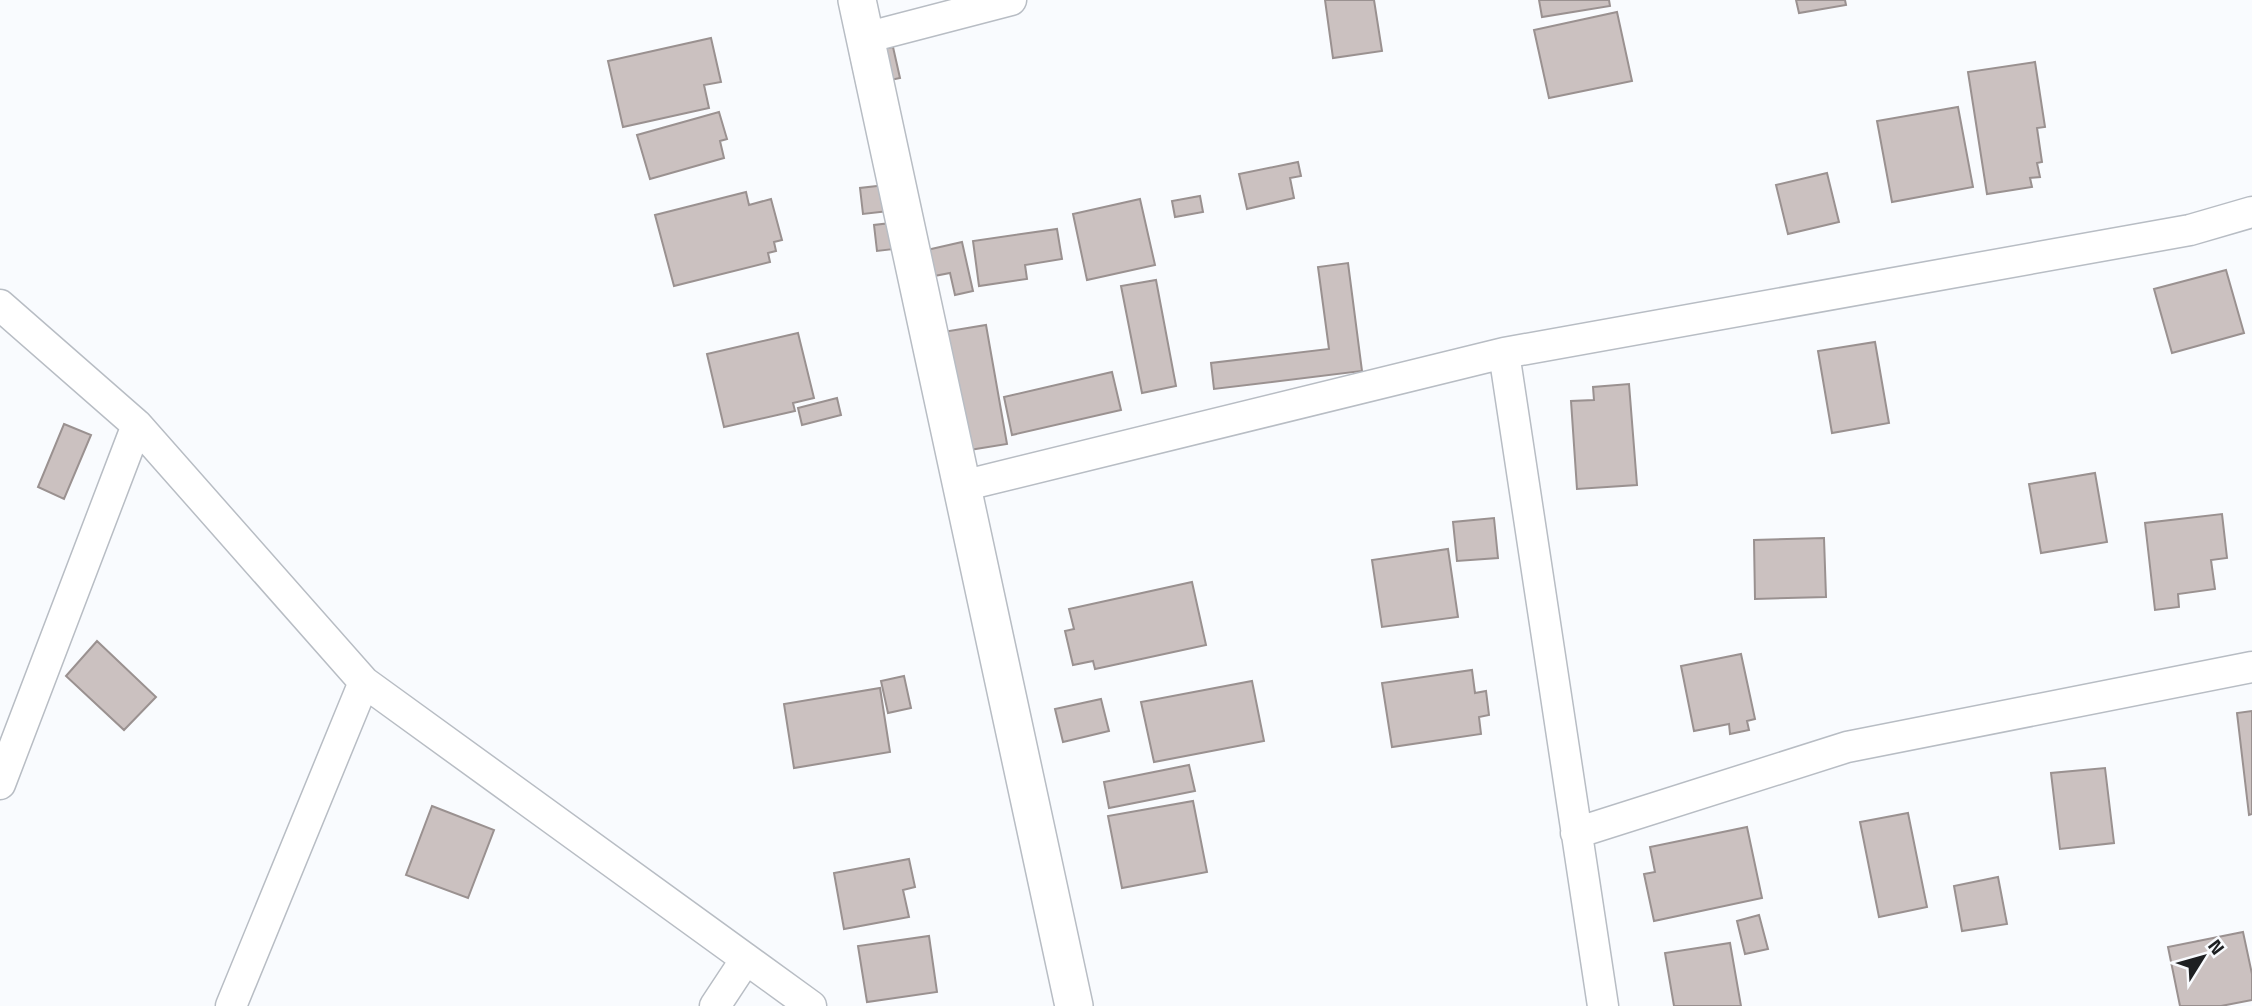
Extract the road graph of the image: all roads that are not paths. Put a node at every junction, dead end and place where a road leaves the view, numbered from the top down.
1 (857, 0) edge
2 (1011, 0) edge
3 (865, 38) junction
4 (2252, 212) edge
5 (0, 305) edge
6 (1504, 353) junction
7 (137, 425) junction
8 (962, 486) junction
9 (2252, 667) edge
10 (364, 682) junction
11 (0, 784) edge
12 (1576, 833) junction
13 (746, 959) junction
14 (231, 1006) edge
15 (715, 1006) edge
16 (811, 1006) edge
17 (1068, 1006) edge
18 (1074, 1006) edge
19 (1603, 1006) edge

1 - 3 street
2 - 3 street
3 - 8 street
4 - 6 street
5 - 7 street
6 - 8 street
6 - 12 street
7 - 10 street
7 - 11 street
8 - 18 street
9 - 12 street
10 - 13 street
10 - 14 street
12 - 19 street
13 - 15 street
13 - 16 street
17 - 18 street

